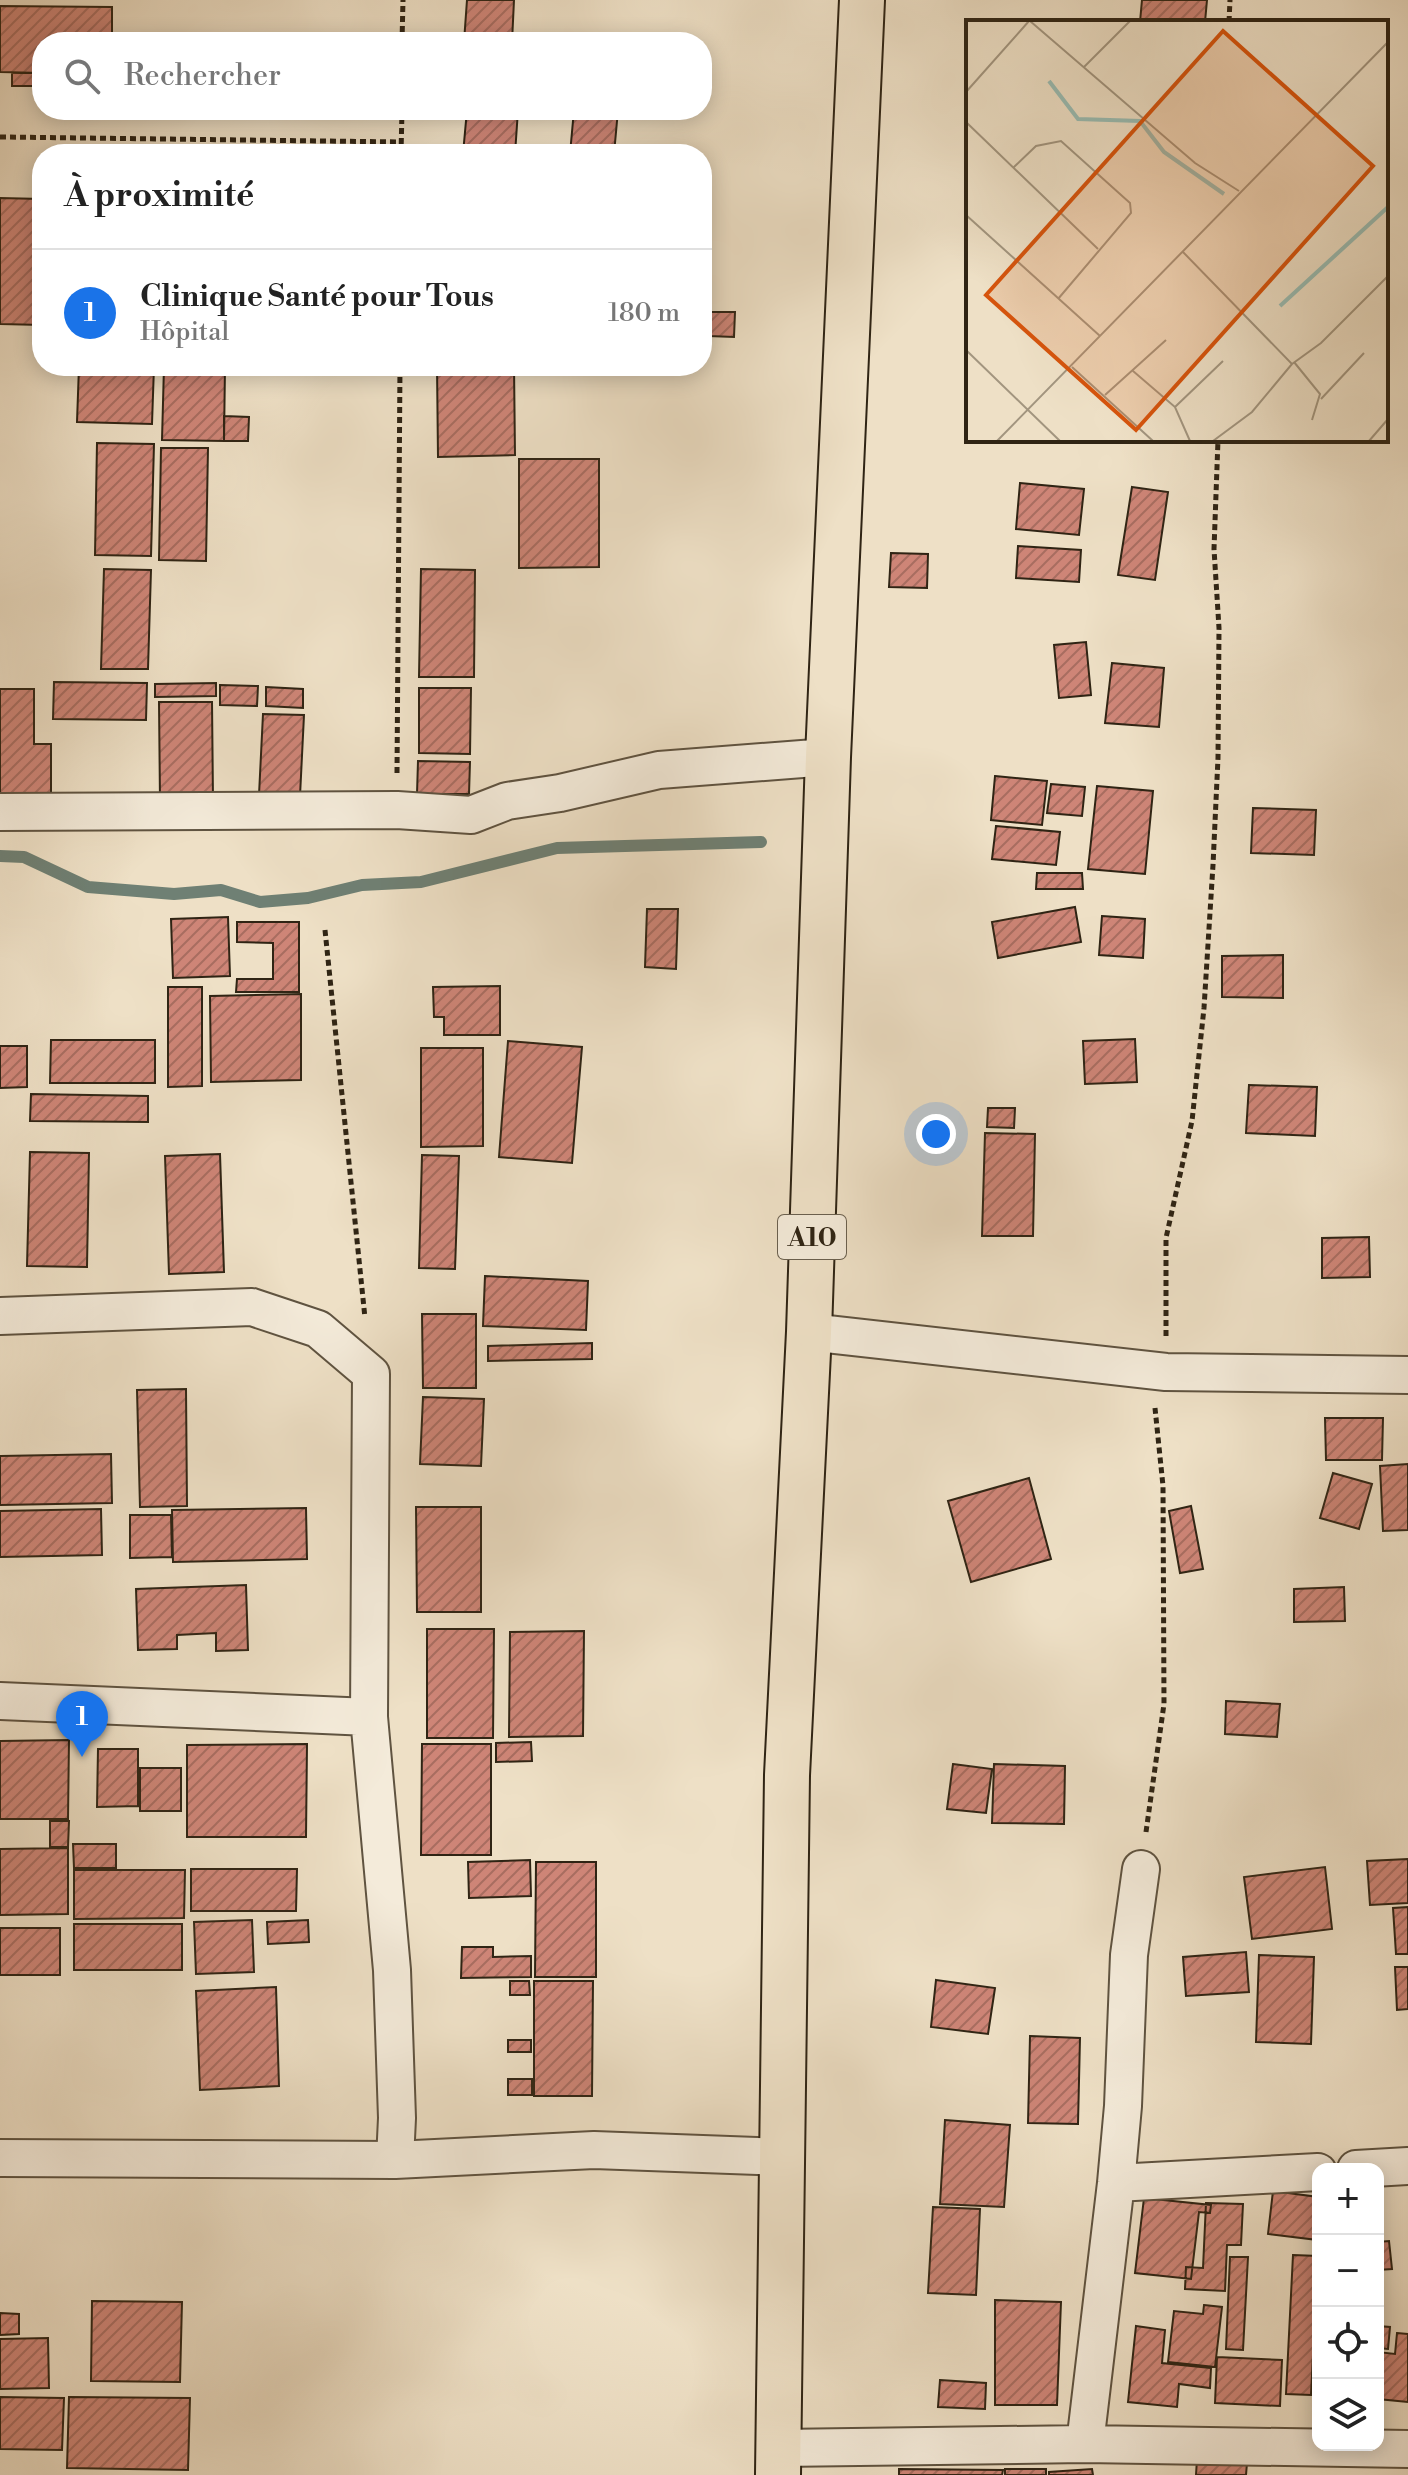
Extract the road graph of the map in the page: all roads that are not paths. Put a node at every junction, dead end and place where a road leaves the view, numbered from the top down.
1 (862, 0) edge
2 (828, 757) junction
3 (0, 812) edge
4 (0, 1316) edge
5 (809, 1332) junction
6 (1408, 1375) edge
7 (0, 1701) edge
8 (369, 1717) junction
9 (1141, 1869) road end
10 (783, 2157) junction
11 (0, 2158) edge
12 (395, 2160) junction
13 (1408, 2166) edge
14 (1384, 2167) edge
15 (1312, 2172) edge
16 (1116, 2183) junction
17 (1085, 2444) junction
18 (1408, 2449) edge
19 (779, 2461) edge

1 - 2 main road, A10
2 - 3 street
2 - 5 main road, A10
4 - 8 street
5 - 6 street
5 - 10 main road, A10
7 - 8 street
8 - 12 street
9 - 16 street
10 - 12 street
10 - 19 main road, A10
11 - 12 street
13 - 14 street
15 - 16 street
16 - 17 street
17 - 18 street
17 - 19 street

